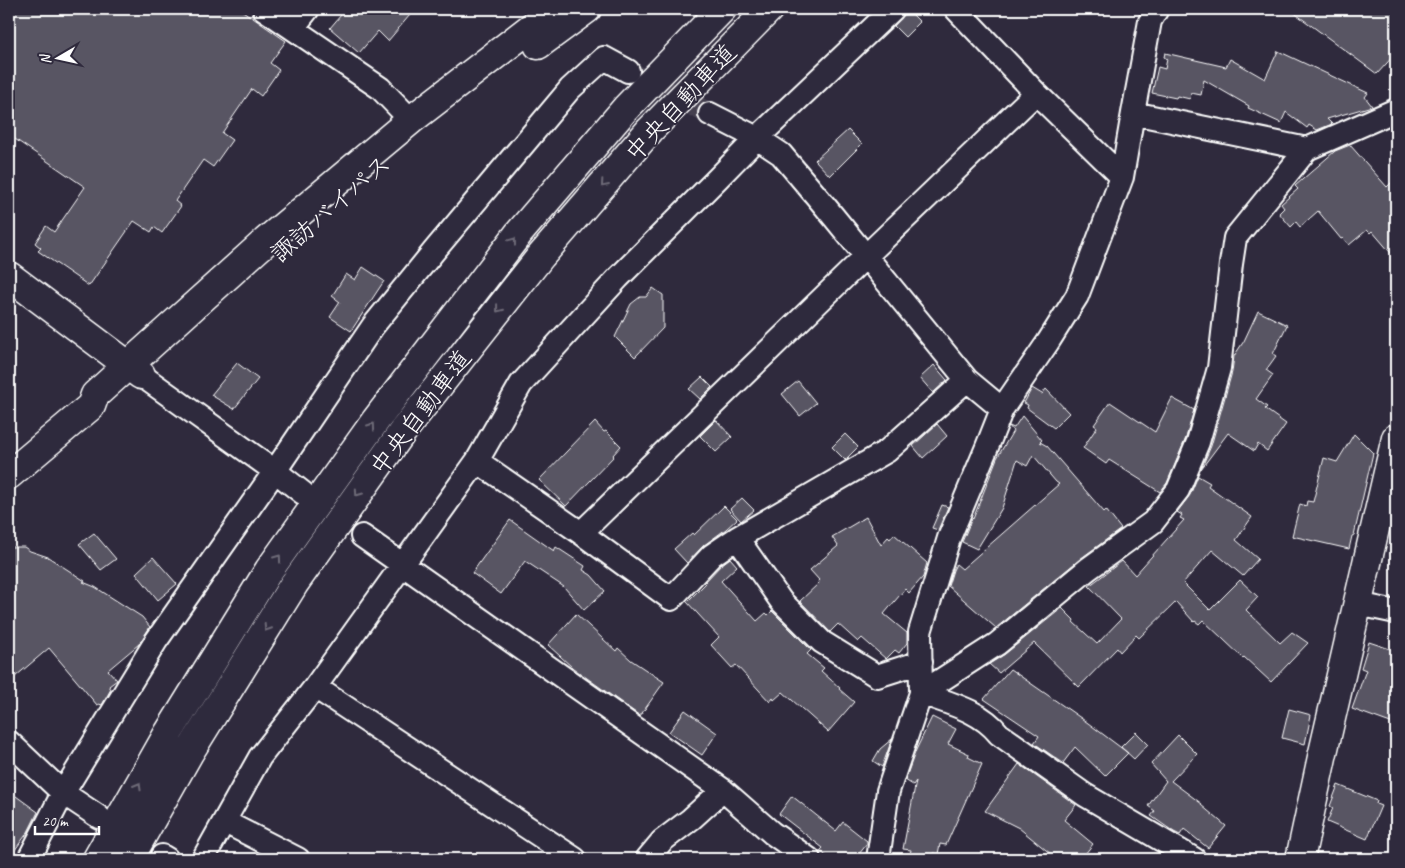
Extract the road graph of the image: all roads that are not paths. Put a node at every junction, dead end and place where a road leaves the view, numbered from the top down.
1 (264, 9) edge
2 (308, 9) edge
3 (524, 9) edge
4 (555, 9) edge
5 (571, 9) edge
6 (587, 9) edge
7 (722, 9) edge
8 (769, 9) edge
9 (893, 9) edge
10 (956, 9) edge
11 (1157, 9) edge
12 (292, 28) junction
13 (628, 71) tunnel mouth
14 (489, 75) junction
15 (1036, 93) junction
16 (1396, 110) edge
17 (421, 113) junction
18 (1133, 113) junction
19 (710, 114) tunnel mouth
20 (758, 138) junction
21 (1307, 149) junction
22 (1122, 177) junction
23 (866, 256) junction
24 (9, 276) edge
25 (135, 370) junction
26 (967, 380) junction
27 (1002, 409) junction
28 (1396, 438) edge
29 (477, 460) junction
30 (275, 471) junction
31 (9, 476) edge
32 (303, 492) dead end
33 (582, 533) junction
34 (362, 536) dead end
35 (737, 538) junction
36 (403, 565) junction
37 (1358, 604) junction
38 (1396, 612) edge
39 (921, 662) junction
40 (315, 687) junction
41 (921, 693) junction
42 (9, 742) edge
43 (723, 790) junction
44 (63, 793) junction
45 (99, 817) dead end
46 (224, 822) junction
47 (29, 859) edge
48 (97, 859) edge
49 (129, 859) edge
50 (203, 859) edge
51 (298, 859) edge
52 (575, 859) edge
53 (647, 859) edge
54 (809, 859) edge
55 (878, 859) edge
56 (1194, 859) edge
57 (1300, 859) edge

1 - 12 street
2 - 12 street
3 - 17 main road
4 - 17 main road, 諏訪バイパス
5 - 14 main road, 諏訪バイパス
6 - 14 main road
48 -> 7 main road, 中央自動車道
8 -> 49 main road, 中央自動車道
9 - 20 street
10 - 15 street
11 - 18 street
12 - 17 street
13 - 30 street
14 - 25 main road, 諏訪バイパス
15 - 22 street
15 - 23 street
16 - 21 street
17 - 25 main road, 諏訪バイパス
18 - 21 street
18 - 22 street
19 - 20 street
20 - 23 street
20 - 29 street
21 - 41 street
22 - 27 street
23 - 26 street
23 - 33 street
24 - 25 main road
25 - 30 street
25 - 31 main road, 諏訪バイパス
26 - 27 street
26 - 35 street
27 - 39 street
28 - 37 main road
29 - 33 street
29 - 36 street
30 - 32 street
30 - 44 street
33 - 35 street
34 - 36 street
35 - 39 street
36 - 40 street
36 - 43 street
37 - 38 street
37 - 57 main road
39 - 41 street
40 - 46 street
40 - 52 street
41 - 55 street
41 - 56 street
42 - 44 street
43 - 53 street
43 - 54 street
44 - 45 street
44 - 47 street
46 - 50 street
46 - 51 street

